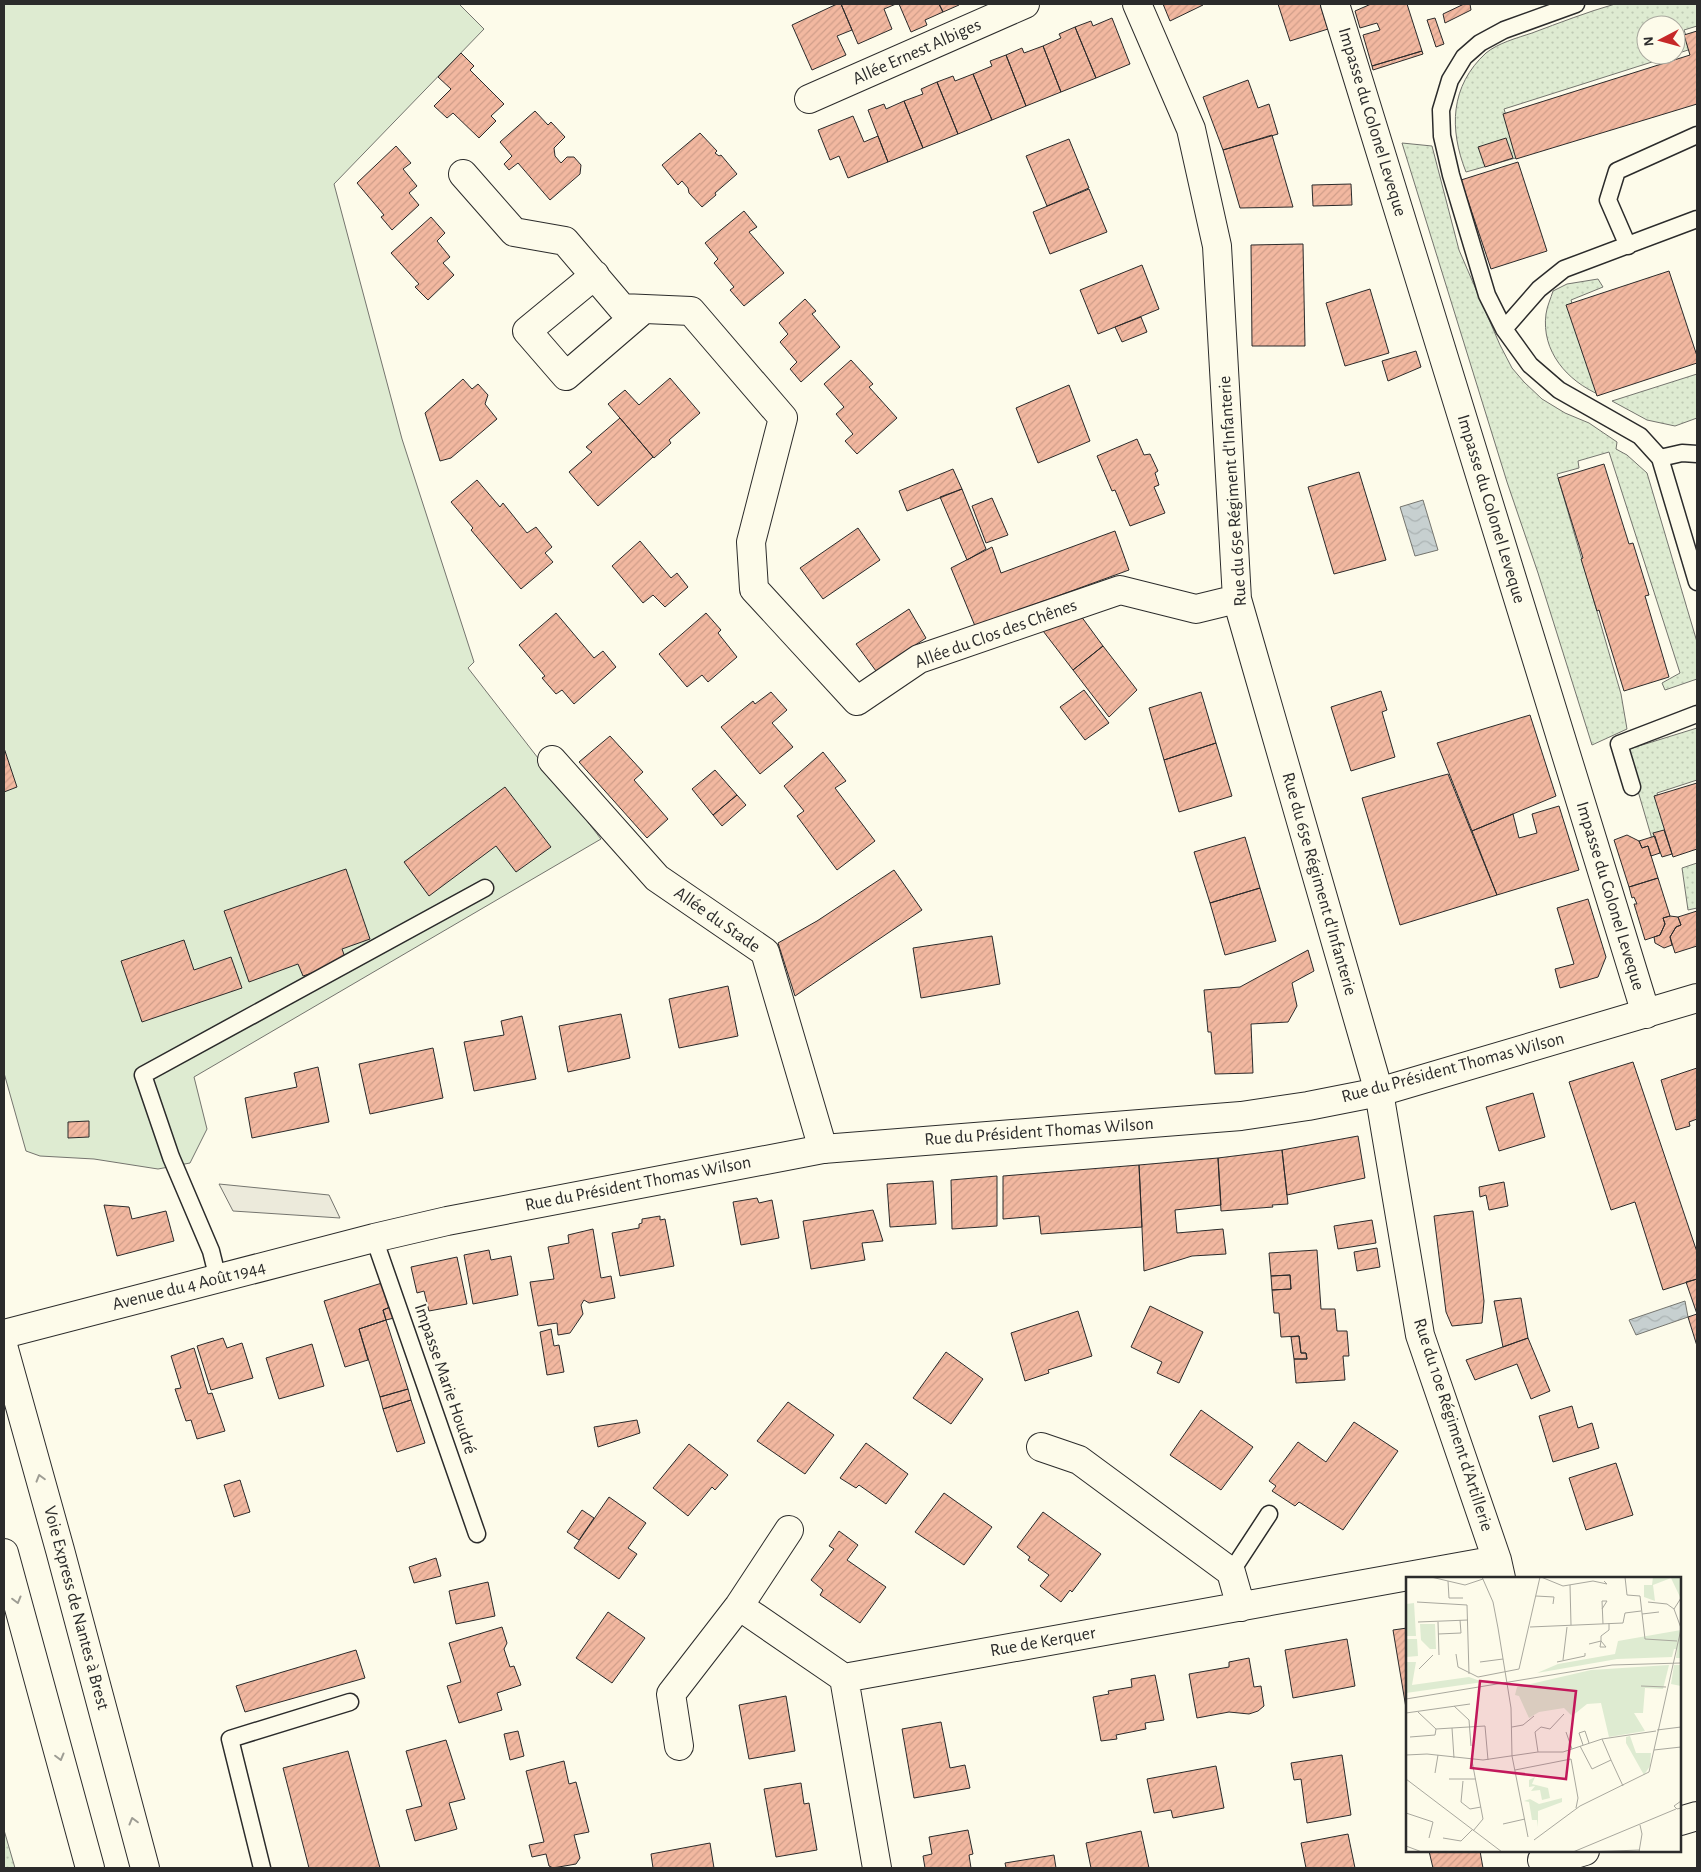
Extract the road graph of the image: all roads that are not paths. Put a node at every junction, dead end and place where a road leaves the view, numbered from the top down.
1 (1025, 4) edge
2 (1137, 4) edge
3 (1335, 4) edge
4 (1576, 4) edge
5 (809, 99) dead end
6 (1697, 135) edge
7 (463, 174) dead end
8 (1697, 219) edge
9 (1628, 246) junction
10 (594, 275) junction
11 (644, 309) junction
12 (1504, 329) junction
13 (1697, 454) edge
14 (1660, 458) junction
15 (1697, 582) edge
16 (1237, 599) junction
17 (1697, 714) edge
18 (552, 760) dead end
19 (1632, 787) dead end
20 (485, 888) dead end
21 (1697, 998) edge
22 (1646, 1014) junction
23 (1379, 1092) junction
24 (822, 1149) junction
25 (374, 1238) junction
26 (218, 1279) junction
27 (4, 1334) edge
28 (4, 1349) edge
29 (1041, 1447) dead end
30 (1269, 1514) dead end
31 (788, 1530) dead end
32 (477, 1534) dead end
33 (4, 1553) edge
34 (1500, 1569) edge
35 (1231, 1572) junction
36 (1446, 1577) edge
37 (1406, 1583) edge
38 (739, 1606) junction
39 (1242, 1607) junction
40 (844, 1678) junction
41 (350, 1702) dead end
42 (679, 1746) dead end
43 (1697, 1816) edge
44 (1681, 1821) edge
45 (1582, 1852) edge
46 (1541, 1860) edge
47 (90, 1868) edge
48 (146, 1868) edge
49 (262, 1868) edge
50 (876, 1868) edge

1 - 5 main road, Allée Ernest Albiges
2 - 16 main road, Rue du 65e Régiment d'Infanterie
3 - 22 main road, Impasse du Colonel Leveque
4 - 12 lane
6 - 9 lane
7 - 10 main road, Allée du Clos des Chênes
8 - 9 lane
9 - 12 lane
10 - 11 main road, Allée du Clos des Chênes
10 - 11 main road
11 - 16 main road, Allée du Clos des Chênes
12 - 14 lane
13 - 14 lane
14 - 15 lane
16 - 23 main road, Rue du 65e Régiment d'Infanterie
17 - 19 lane
18 - 24 main road, Allée du Stade
20 - 26 lane
21 - 22 main road, Rue du Président Thomas Wilson
22 - 23 main road, Rue du Président Thomas Wilson
23 - 24 main road, Rue du Président Thomas Wilson
23 - 34 main road, Rue du 10e Régiment d'Artillerie
24 - 25 main road, Rue du Président Thomas Wilson
25 - 26 main road, Avenue du 4 Août 1944
25 - 32 lane, Impasse Marie Houdré
26 - 27 main road, Avenue du 4 Août 1944
48 -> 28 main road, Voie Express de Nantes à Brest
29 - 35 main road
30 - 35 lane
31 - 38 main road
33 -> 47 main road
34 - 36 main road, Rue de Kerquer
35 - 39 main road
37 - 39 main road, Rue de Kerquer
38 - 40 main road
38 - 42 main road
39 - 40 main road, Rue de Kerquer
40 - 50 main road
41 - 49 lane
43 - 44 main road
45 - 46 main road

